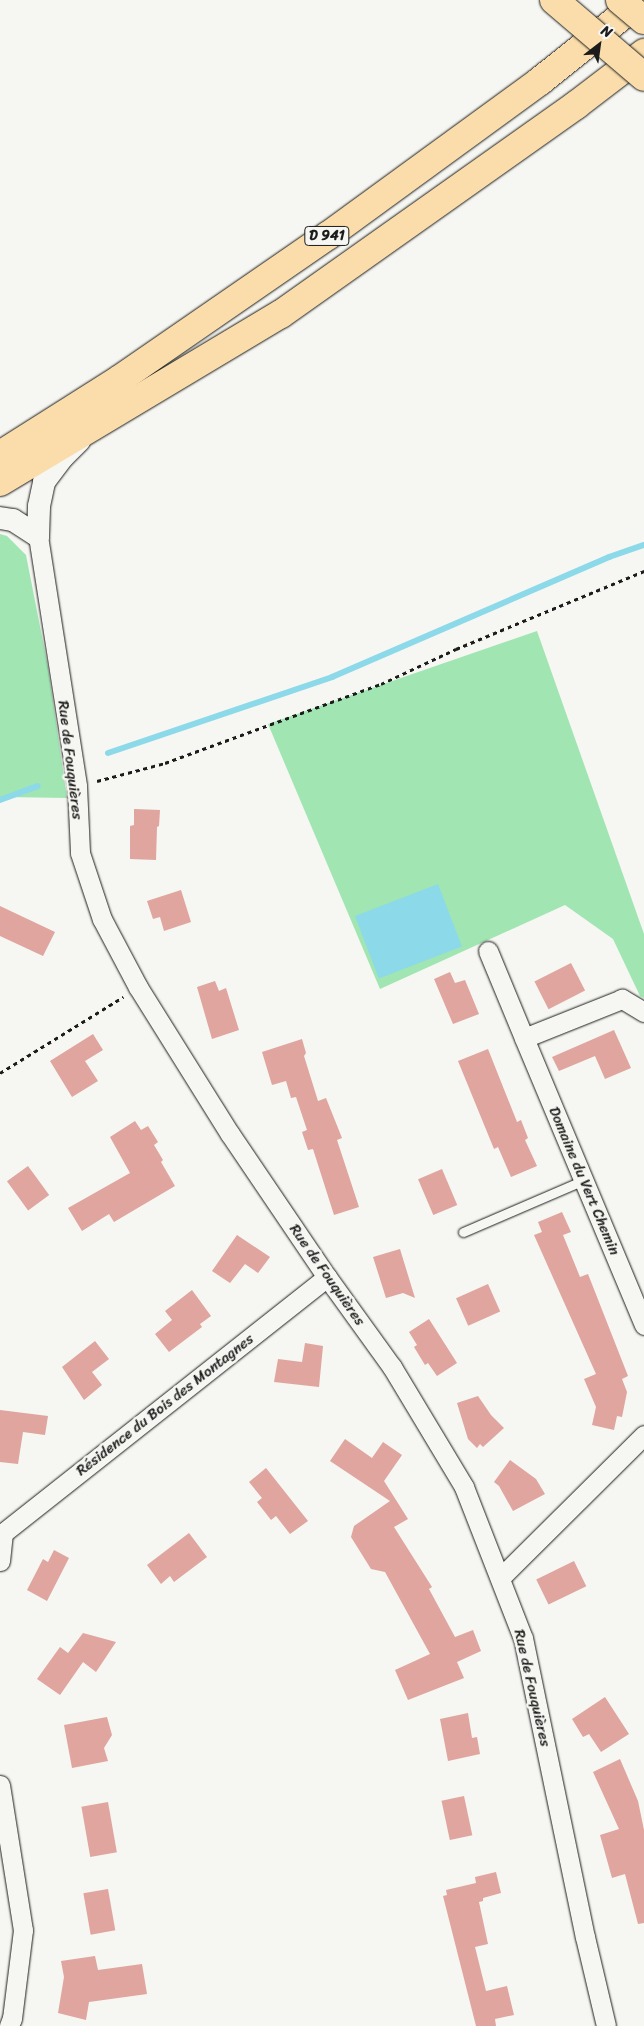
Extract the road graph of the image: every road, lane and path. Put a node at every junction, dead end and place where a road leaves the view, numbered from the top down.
1 (554, 0) edge
2 (620, 0) edge
3 (642, 0) edge
4 (644, 20) edge
5 (644, 53) edge
6 (644, 77) edge
7 (95, 425) junction
8 (0, 455) edge
9 (0, 482) edge
10 (0, 518) edge
11 (38, 536) junction
12 (644, 571) edge
13 (77, 786) junction
14 (488, 951) dead end
15 (138, 987) junction
16 (644, 1012) edge
17 (524, 1038) junction
18 (0, 1073) edge
19 (584, 1180) junction
20 (463, 1232) dead end
21 (327, 1277) junction
22 (644, 1325) edge
23 (644, 1436) edge
24 (2, 1534) edge
25 (0, 1560) edge
26 (500, 1578) junction
27 (0, 1785) edge
28 (9, 2026) edge
29 (606, 2026) edge

1 - 6 main road, bridge
2 - 4 main road, bridge
3 - 8 main road, D 941
5 - 7 main road, D 941
7 - 9 main road, D 941
7 - 11 street
10 - 11 street
11 - 13 street, Rue de Fouquières
12 - 13 path
13 - 15 street, Rue de Fouquières
14 - 17 street, Domaine du Vert Chemin
15 - 18 path
15 - 21 street, Rue de Fouquières
16 - 17 street
17 - 19 street, Domaine du Vert Chemin
19 - 20 lane
19 - 22 street, Domaine du Vert Chemin
21 - 24 street, Résidence du Bois des Montagnes
21 - 26 street, Rue de Fouquières
23 - 26 street
24 - 25 street, Résidence du Bois des Montagnes
26 - 29 street, Rue de Fouquières
27 - 28 street

